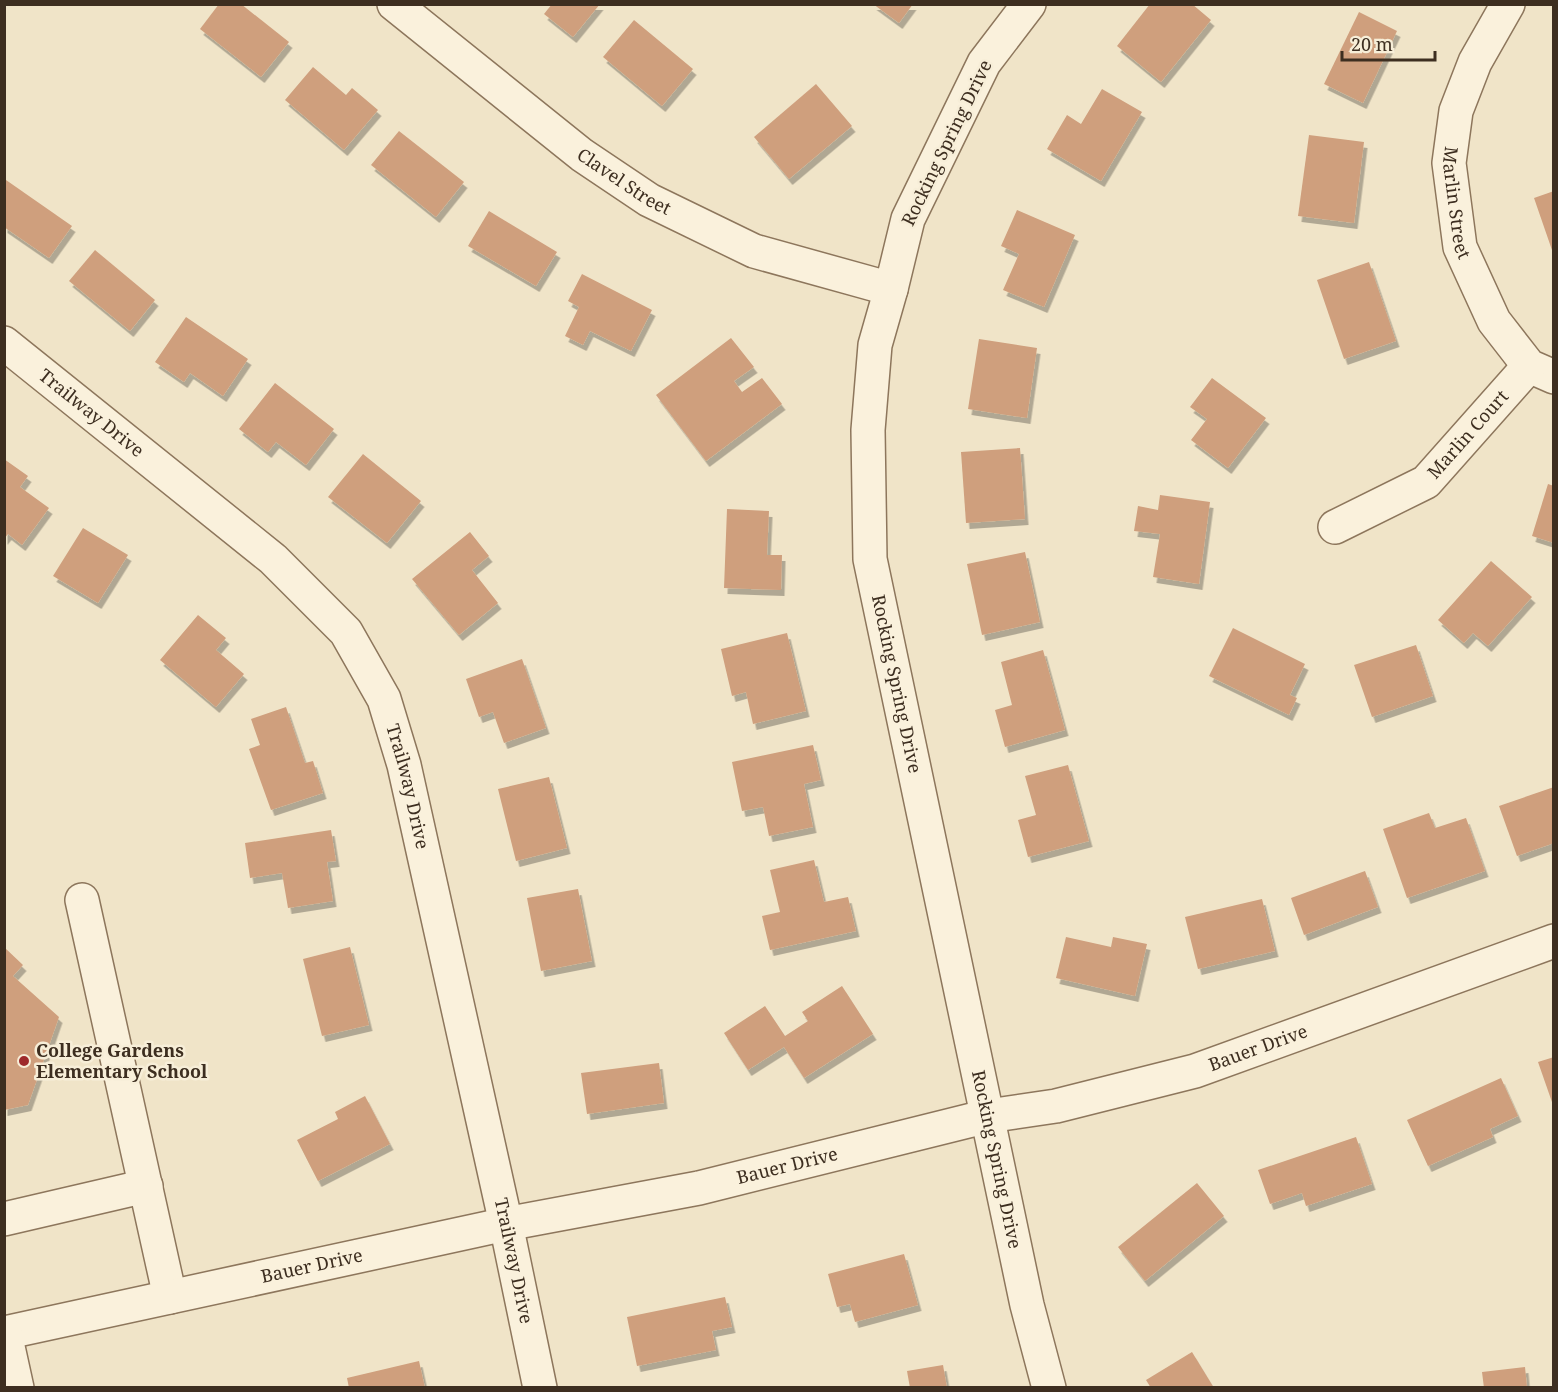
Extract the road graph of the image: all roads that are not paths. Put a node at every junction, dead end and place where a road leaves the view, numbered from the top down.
1 (394, 4) edge
2 (1029, 4) edge
3 (1508, 4) edge
4 (891, 289) junction
5 (4, 343) edge
6 (1541, 372) edge
7 (1335, 527) dead end
8 (82, 900) dead end
9 (1554, 940) edge
10 (988, 1116) junction
11 (146, 1186) junction
12 (4, 1219) edge
13 (506, 1224) junction
14 (170, 1297) junction
15 (5, 1333) edge
16 (16, 1388) edge
17 (540, 1388) edge
18 (1049, 1388) edge

1 - 4 street, Clavel Street
2 - 4 street, Rocking Spring Drive
3 - 6 street, Marlin Street
4 - 10 street, Rocking Spring Drive
5 - 13 street, Trailway Drive
6 - 7 street, Marlin Court
8 - 11 street
9 - 10 street, Bauer Drive
10 - 13 street, Bauer Drive
10 - 18 street, Rocking Spring Drive
11 - 12 street
11 - 14 street
13 - 14 street, Bauer Drive
13 - 17 street, Trailway Drive
14 - 15 street, Bauer Drive
15 - 16 street

